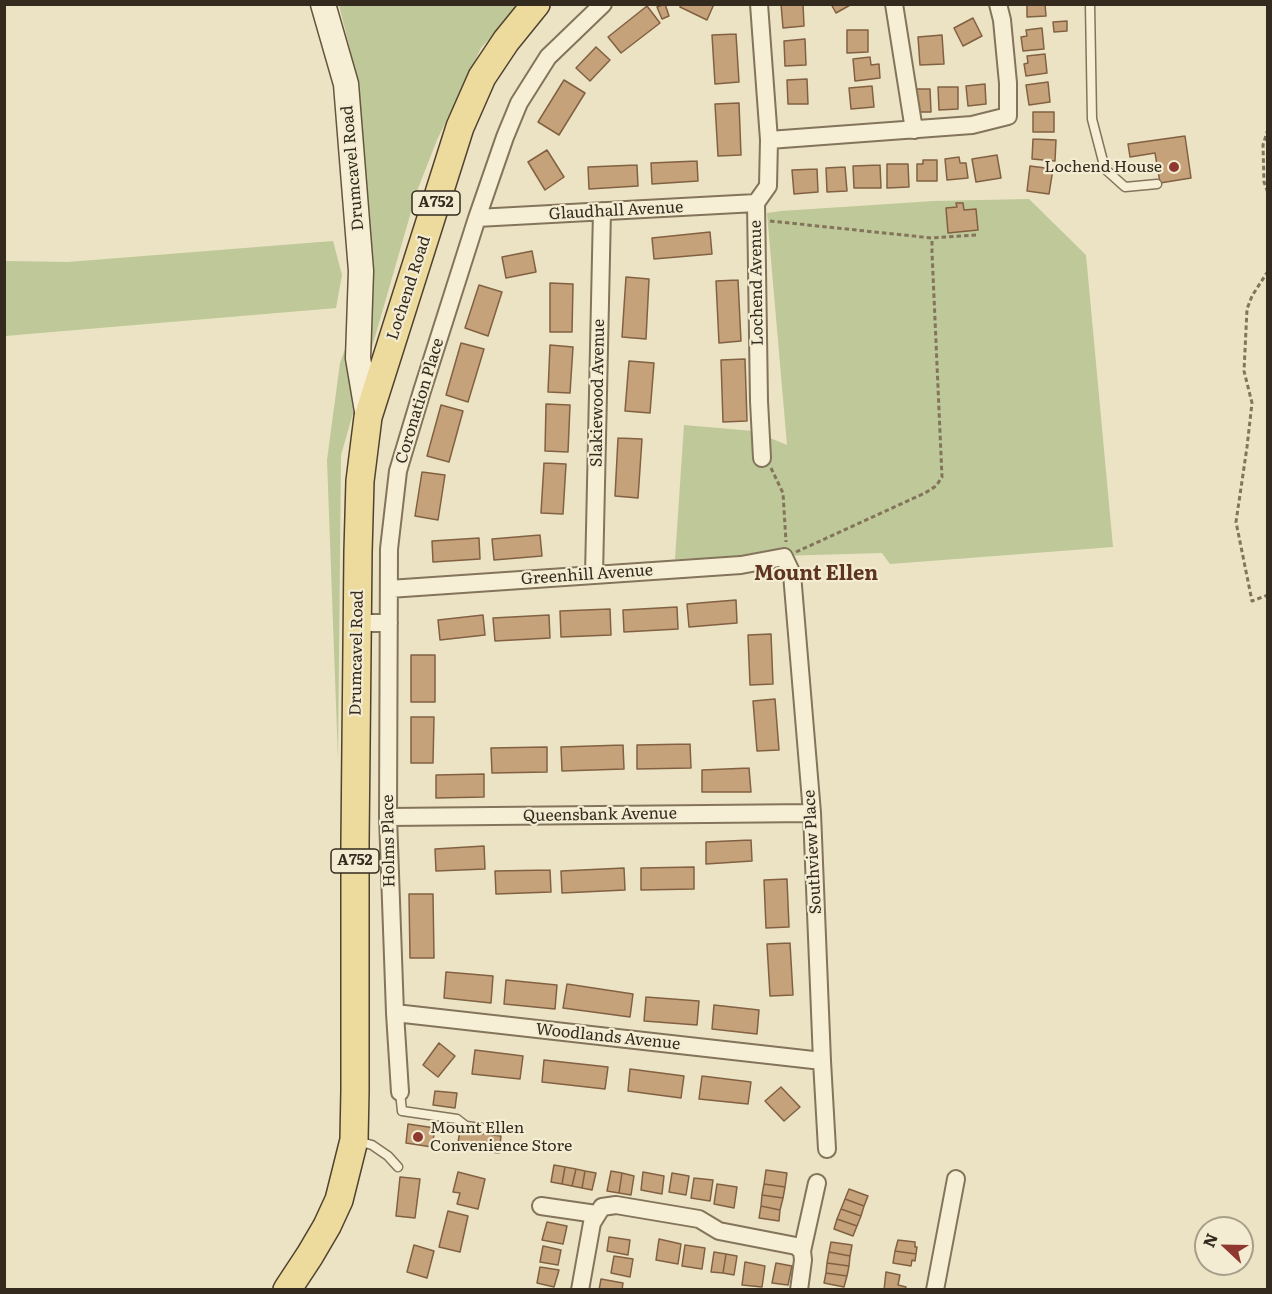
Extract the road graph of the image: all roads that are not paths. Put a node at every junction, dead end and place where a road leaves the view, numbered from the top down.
1 (323, 4) edge
2 (536, 4) edge
3 (603, 4) edge
4 (759, 4) edge
5 (894, 4) edge
6 (998, 4) edge
7 (1090, 4) edge
8 (914, 130) junction
9 (769, 140) junction
10 (1157, 183) dead end
11 (756, 210) junction
12 (602, 211) junction
13 (477, 218) junction
14 (368, 417) junction
15 (762, 458) road end
16 (389, 549) junction
17 (358, 552) junction
18 (784, 557) joint
19 (594, 575) junction
20 (389, 589) junction
21 (389, 622) junction
22 (358, 623) junction
23 (812, 813) junction
24 (388, 817) junction
25 (395, 1013) junction
26 (822, 1060) junction
27 (400, 1092) joint
28 (490, 1130) dead end
29 (354, 1140) junction
30 (827, 1149) dead end
31 (399, 1167) dead end
32 (956, 1179) dead end
33 (817, 1184) dead end
34 (541, 1206) dead end
35 (596, 1214) junction
36 (802, 1251) junction
37 (286, 1290) edge
38 (580, 1290) edge
39 (799, 1290) edge
40 (935, 1290) edge

1 - 14 street, Drumcavel Road
2 - 14 main road, Lochend Road / A752
3 - 13 street, Coronation Place
4 - 9 street, Lochend Avenue
5 - 8 street
6 - 8 street
7 - 10 lane
8 - 9 street
9 - 11 street, Lochend Avenue
11 - 12 street, Glaudhall Avenue
11 - 15 street, Lochend Avenue
12 - 13 street, Glaudhall Avenue
12 - 19 street, Slakiewood Avenue
13 - 16 street, Coronation Place
14 - 17 main road, Drumcavel Road / A752
16 - 17 street
16 - 20 street, Coronation Place
17 - 22 main road, Drumcavel Road / A752
18 - 19 street, Greenhill Avenue
18 - 23 street, Southview Place
19 - 20 street, Greenhill Avenue
20 - 21 street, Holms Place
21 - 22 street
21 - 24 street, Holms Place
22 - 29 main road, Drumcavel Road / A752
23 - 24 street, Queensbank Avenue
23 - 26 street, Southview Place
24 - 25 street, Holms Place
25 - 26 street, Woodlands Avenue
25 - 27 street, Holms Place
26 - 30 street, Southview Place
27 - 28 lane
29 - 31 lane
29 - 37 main road, Drumcavel Road / A752
32 - 40 street
33 - 36 street
34 - 35 street
35 - 36 street
35 - 38 street
36 - 39 street

